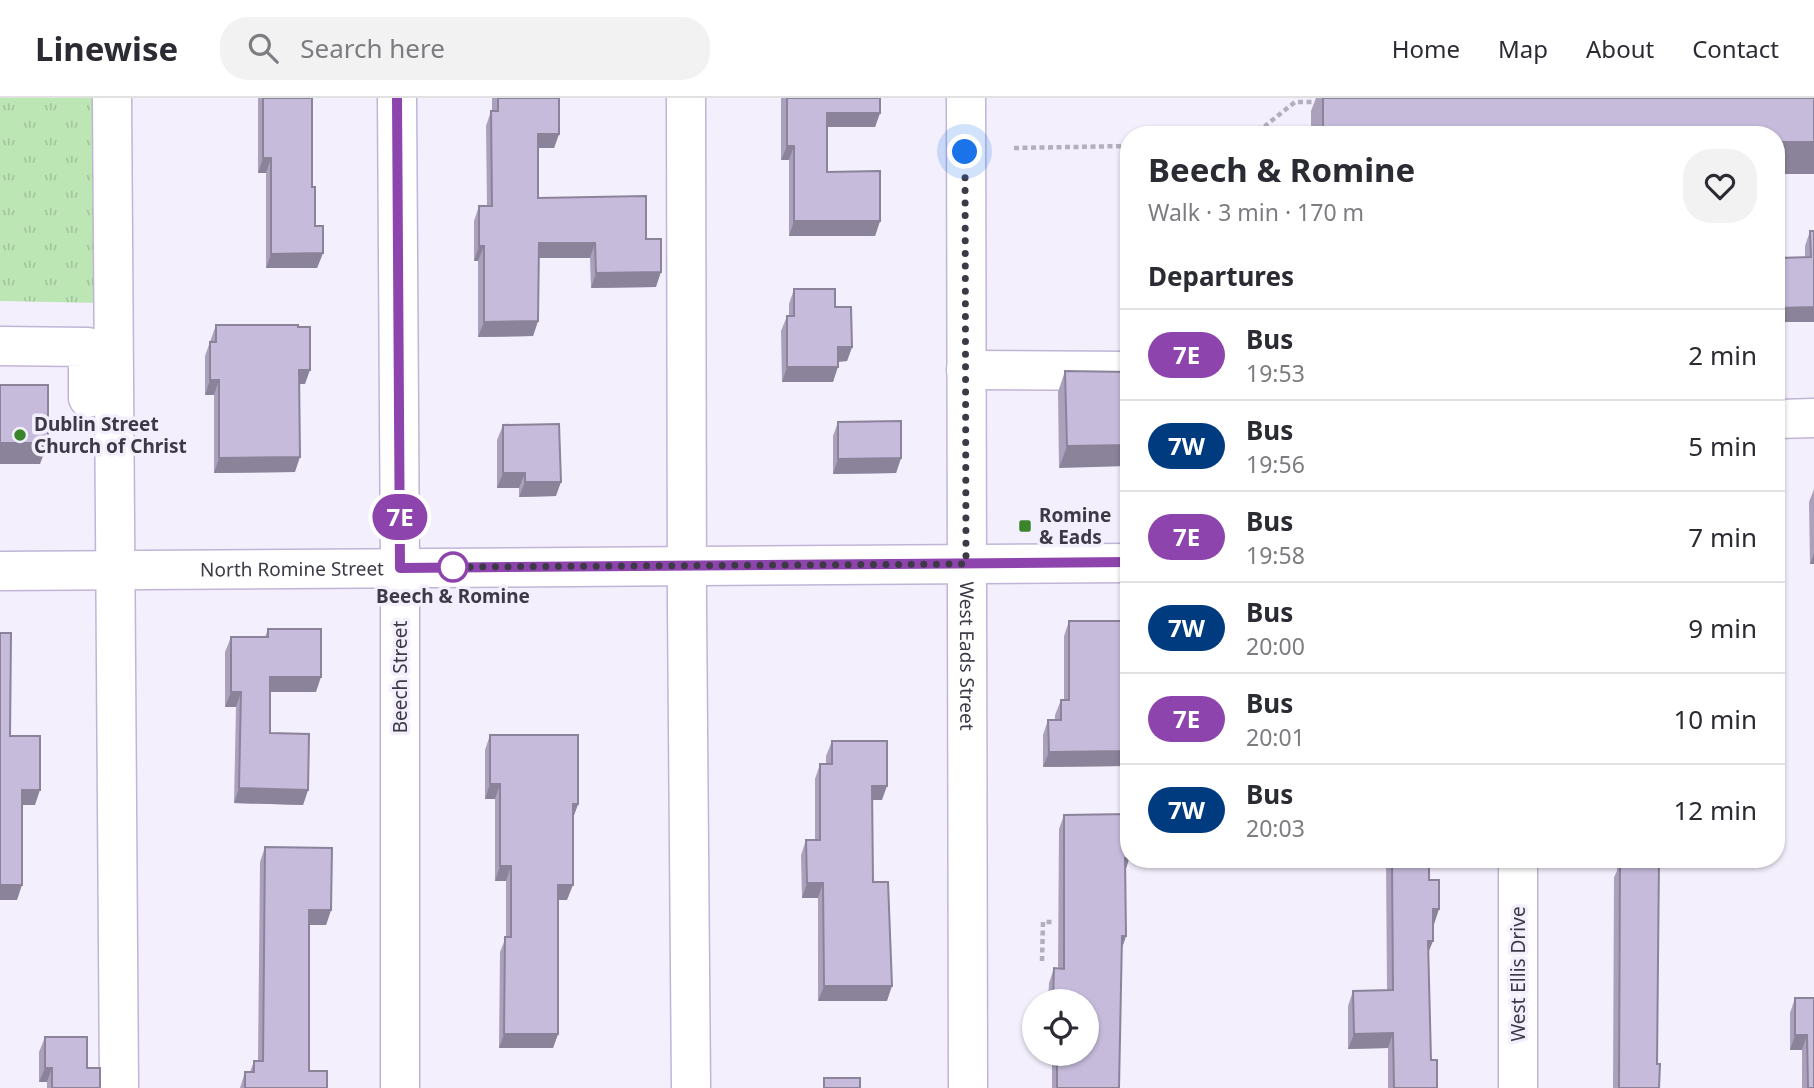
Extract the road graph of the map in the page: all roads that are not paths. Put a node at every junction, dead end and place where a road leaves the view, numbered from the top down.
1 (112, 98) edge
2 (397, 98) edge
3 (686, 98) edge
4 (965, 98) edge
5 (0, 346) edge
6 (965, 370) junction
7 (1120, 371) edge
8 (1814, 418) edge
9 (1785, 419) edge
10 (115, 475) junction
11 (1120, 563) edge
12 (966, 564) junction
13 (687, 566) junction
14 (400, 568) junction
15 (116, 570) junction
16 (0, 571) edge
17 (1518, 868) edge
18 (119, 1088) edge
19 (400, 1088) edge
20 (691, 1088) edge
21 (968, 1088) edge
22 (1518, 1088) edge

1 - 10 street
2 - 14 street, Beech Street
3 - 13 street
4 - 6 street, West Eads Street
5 - 10 street
6 - 7 street
6 - 12 street, West Eads Street
8 - 9 street
10 - 15 street
11 - 12 street, North Romine Street
12 - 13 street, North Romine Street
12 - 21 street, West Eads Street
13 - 14 street, North Romine Street
13 - 20 street
14 - 15 street, North Romine Street
14 - 19 street, Beech Street
15 - 16 street, North Romine Street
15 - 18 street
17 - 22 street, West Ellis Drive

